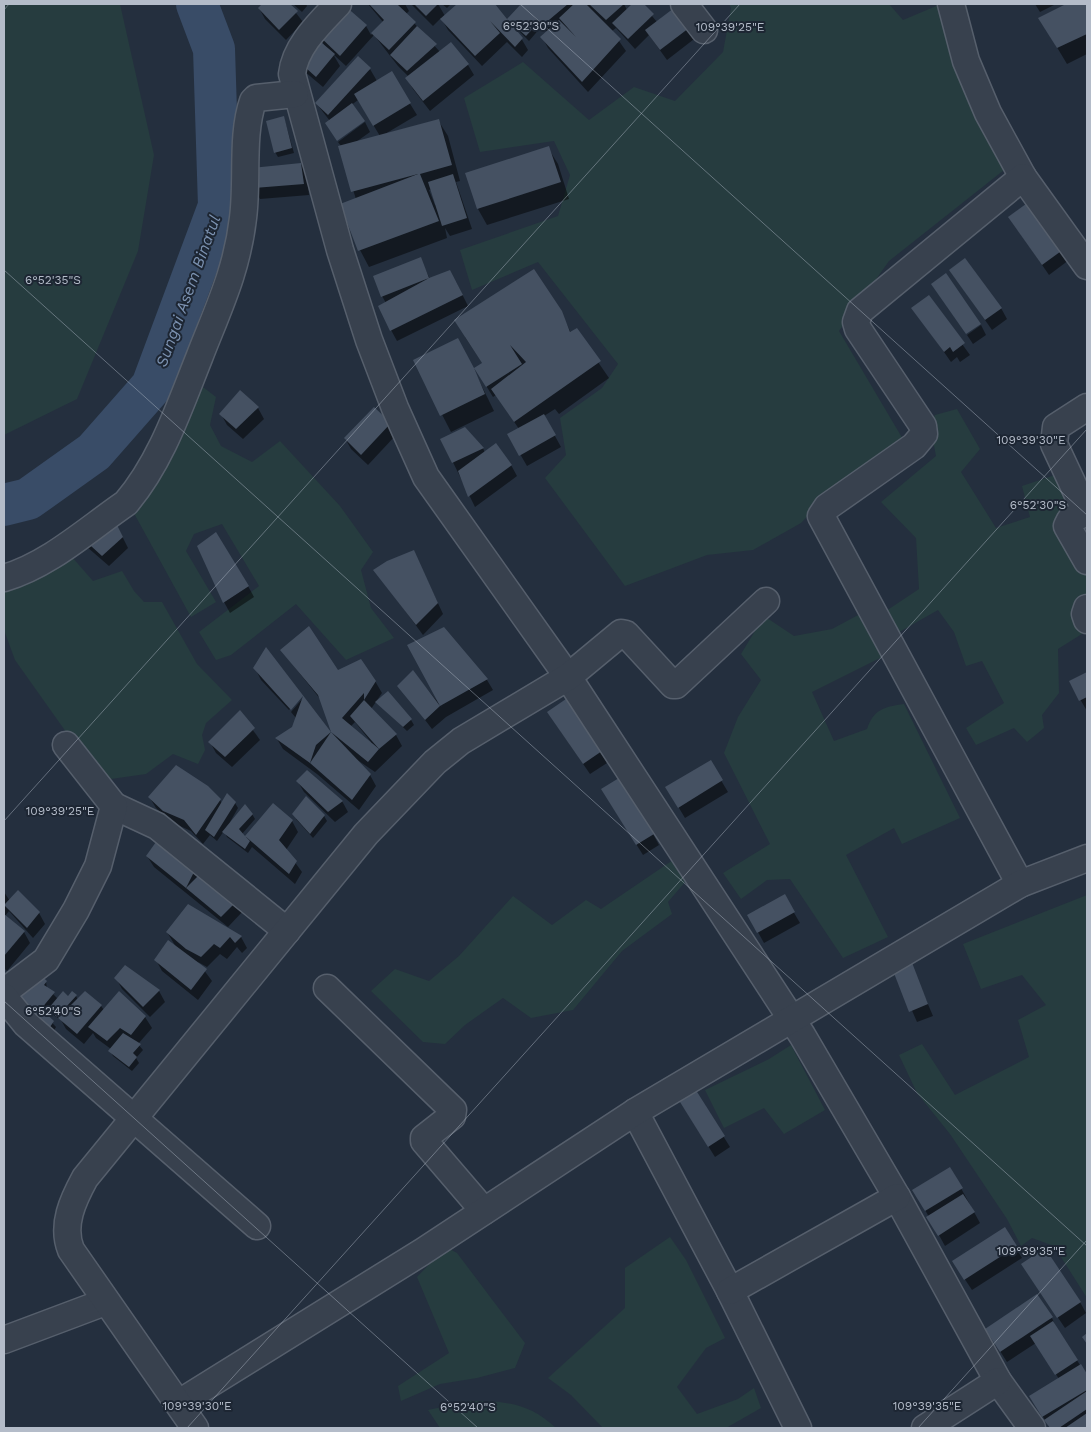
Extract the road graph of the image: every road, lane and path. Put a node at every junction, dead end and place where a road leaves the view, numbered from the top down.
1 (338, 4) edge
2 (684, 4) edge
3 (951, 4) edge
4 (704, 30) dead end
5 (296, 94) junction
6 (1024, 177) junction
7 (1087, 266) edge
8 (1087, 407) edge
9 (1087, 560) edge
10 (4, 578) edge
11 (766, 601) dead end
12 (1087, 608) edge
13 (1087, 620) edge
14 (568, 676) junction
15 (66, 744) dead end
16 (114, 806) junction
17 (1087, 858) edge
18 (1020, 884) junction
19 (287, 930) junction
20 (327, 988) dead end
21 (11, 1005) edge
22 (796, 1025) junction
23 (634, 1112) junction
24 (133, 1119) junction
25 (897, 1197) junction
26 (484, 1211) junction
27 (257, 1226) dead end
28 (730, 1291) junction
29 (105, 1302) junction
30 (4, 1340) edge
31 (998, 1381) junction
32 (179, 1403) junction
33 (195, 1428) edge
34 (798, 1428) edge
35 (925, 1428) edge
36 (1032, 1428) edge

1 - 5 street
2 - 4 street
3 - 6 street
5 - 10 street
5 - 14 street
6 - 7 street
6 - 18 street
8 - 9 street
11 - 14 street
12 - 13 street
14 - 19 street
14 - 22 street
15 - 16 street
16 - 19 street
16 - 21 street
17 - 18 street
18 - 22 street
19 - 24 street
20 - 26 street
21 - 24 street
22 - 23 street
22 - 25 street
23 - 26 street
23 - 28 street
24 - 27 street
24 - 29 street
25 - 28 street
25 - 31 street
26 - 32 street
28 - 34 street
29 - 30 street
29 - 32 street
31 - 35 street
31 - 36 street
32 - 33 street

